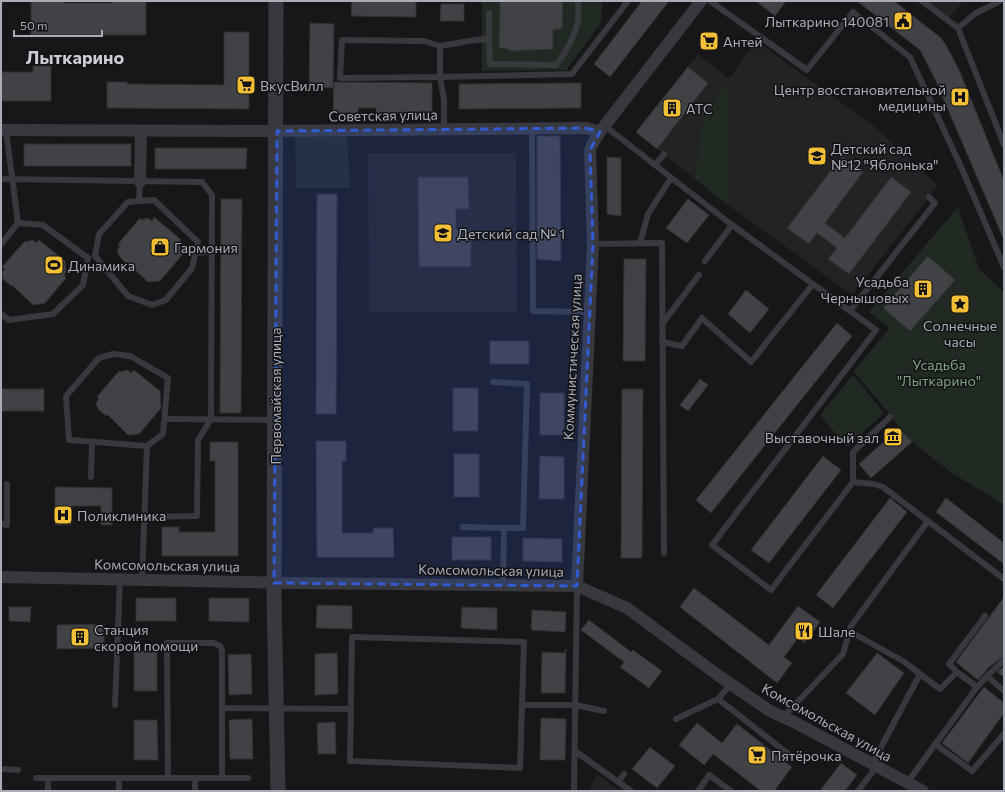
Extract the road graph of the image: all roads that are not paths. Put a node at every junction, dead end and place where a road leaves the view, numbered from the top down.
1 (276, 1) edge
2 (578, 1) edge
3 (628, 1) edge
4 (710, 1) edge
5 (922, 1) edge
6 (1000, 1) edge
7 (697, 2) edge
8 (489, 13) dead end
9 (958, 28) junction
10 (489, 39) junction
11 (440, 46) junction
12 (440, 77) junction
13 (532, 128) junction
14 (444, 129) junction
15 (602, 129) junction
16 (3, 130) edge
17 (141, 131) junction
18 (277, 131) junction
19 (1004, 145) edge
20 (664, 154) dead end
21 (655, 165) junction
22 (671, 178) junction
23 (1, 179) edge
24 (12, 180) junction
25 (140, 182) junction
26 (929, 198) dead end
27 (139, 201) junction
28 (18, 223) junction
29 (732, 225) junction
30 (640, 243) junction
31 (1, 244) edge
32 (593, 244) junction
33 (195, 252) junction
34 (212, 252) junction
35 (95, 256) junction
36 (88, 258) junction
37 (705, 261) dead end
38 (1004, 267) edge
39 (699, 275) dead end
40 (813, 284) junction
41 (850, 311) junction
42 (589, 312) junction
43 (1, 314) edge
44 (662, 324) junction
45 (662, 342) junction
46 (493, 382) dead end
47 (890, 417) dead end
48 (164, 419) junction
49 (211, 419) junction
50 (275, 420) junction
51 (92, 442) junction
52 (148, 446) junction
53 (91, 478) dead end
54 (853, 482) junction
55 (7, 484) dead end
56 (144, 517) junction
57 (928, 521) junction
58 (1, 524) edge
59 (463, 527) dead end
60 (504, 528) junction
61 (664, 553) dead end
62 (1, 577) edge
63 (120, 579) junction
64 (1004, 579) edge
65 (142, 580) junction
66 (274, 583) junction
67 (503, 586) junction
68 (577, 586) junction
69 (985, 616) dead end
70 (849, 630) junction
71 (1004, 660) edge
72 (957, 672) junction
73 (920, 674) junction
74 (987, 676) junction
75 (731, 684) junction
76 (977, 687) junction
77 (1004, 691) edge
78 (718, 699) junction
79 (116, 705) dead end
80 (522, 705) junction
81 (575, 705) junction
82 (222, 708) junction
83 (277, 708) junction
84 (351, 709) junction
85 (604, 711) dead end
86 (783, 717) junction
87 (676, 719) dead end
88 (1004, 734) edge
89 (935, 744) junction
90 (575, 751) junction
91 (791, 756) dead end
92 (874, 765) junction
93 (1, 769) edge
94 (18, 770) dead end
95 (624, 774) dead end
96 (36, 778) dead end
97 (48, 778) junction
98 (119, 778) junction
99 (168, 778) junction
100 (195, 778) junction
101 (222, 778) junction
102 (248, 778) dead end
103 (618, 782) junction
104 (907, 783) junction
105 (48, 791) edge
106 (119, 791) edge
107 (195, 791) edge
108 (278, 791) edge
109 (574, 791) edge
110 (631, 791) edge
111 (698, 791) edge
112 (731, 791) edge
113 (858, 791) edge
114 (923, 791) edge

1 - 18 street, Первомайская улица
2 - 10 lane
3 - 12 lane
4 - 38 lane
5 - 9 lane
6 - 9 lane
7 - 15 street
8 - 10 lane
9 - 19 lane
10 - 11 lane
11 - 12 lane
11 - 12 lane
12 - 14 lane
13 - 14 street, Советская улица
13 - 15 street, Советская улица
13 - 42 lane
14 - 18 street, Советская улица
15 - 21 lane
15 - 32 street, Коммунистическая улица
16 - 17 street, Советская улица
16 - 24 lane
17 - 18 street, Советская улица
17 - 25 street
18 - 50 street, Первомайская улица
20 - 21 lane
21 - 22 lane
22 - 29 lane
22 - 30 lane
23 - 24 lane
24 - 25 lane
24 - 28 lane
25 - 27 lane
25 - 34 lane
26 - 41 lane
27 - 33 lane
27 - 35 lane
28 - 31 lane
28 - 36 lane
29 - 37 lane
29 - 40 lane
30 - 32 lane
30 - 44 lane
32 - 42 street, Коммунистическая улица
33 - 34 lane
33 - 35 lane
34 - 49 lane
35 - 36 lane
36 - 43 lane
39 - 44 lane
40 - 41 lane
40 - 45 lane
41 - 54 lane
42 - 68 street, Коммунистическая улица
44 - 45 lane
45 - 61 lane
46 - 60 lane
47 - 54 lane
48 - 49 lane
48 - 51 lane
48 - 52 lane
49 - 50 lane
49 - 56 lane
50 - 66 street, Первомайская улица
51 - 52 lane
51 - 53 lane
52 - 56 lane
54 - 57 lane
55 - 58 lane
56 - 65 lane
57 - 64 lane
57 - 70 lane
59 - 60 lane
60 - 67 lane
62 - 63 street, Комсомольская улица
63 - 65 street, Комсомольская улица
63 - 79 lane
65 - 66 street, Комсомольская улица
66 - 67 street, Комсомольская улица
66 - 83 street, Первомайская улица
67 - 68 street, Комсомольская улица
68 - 75 street, Комсомольская улица
68 - 81 lane
69 - 72 lane
70 - 73 lane
70 - 86 lane
71 - 74 lane
72 - 73 lane
72 - 76 lane
73 - 92 lane
74 - 76 lane
74 - 77 lane
75 - 78 lane
75 - 86 street, Комсомольская улица
76 - 89 lane
78 - 87 lane
78 - 91 lane
80 - 81 lane
80 - 84 lane
80 - 84 lane
81 - 85 lane
81 - 90 lane
82 - 83 lane
82 - 99 lane
82 - 101 lane
83 - 84 lane
83 - 108 street, Первомайская улица
86 - 92 street, Комсомольская улица
88 - 89 lane
89 - 104 lane
90 - 103 lane
90 - 109 lane
92 - 104 street, Комсомольская улица
92 - 113 lane
93 - 94 lane
95 - 103 lane
96 - 97 lane
97 - 98 lane
97 - 105 lane
98 - 99 lane
98 - 106 lane
99 - 100 lane
100 - 101 lane
100 - 107 lane
101 - 102 lane
103 - 110 lane
104 - 114 street, Комсомольская улица
111 - 112 lane

